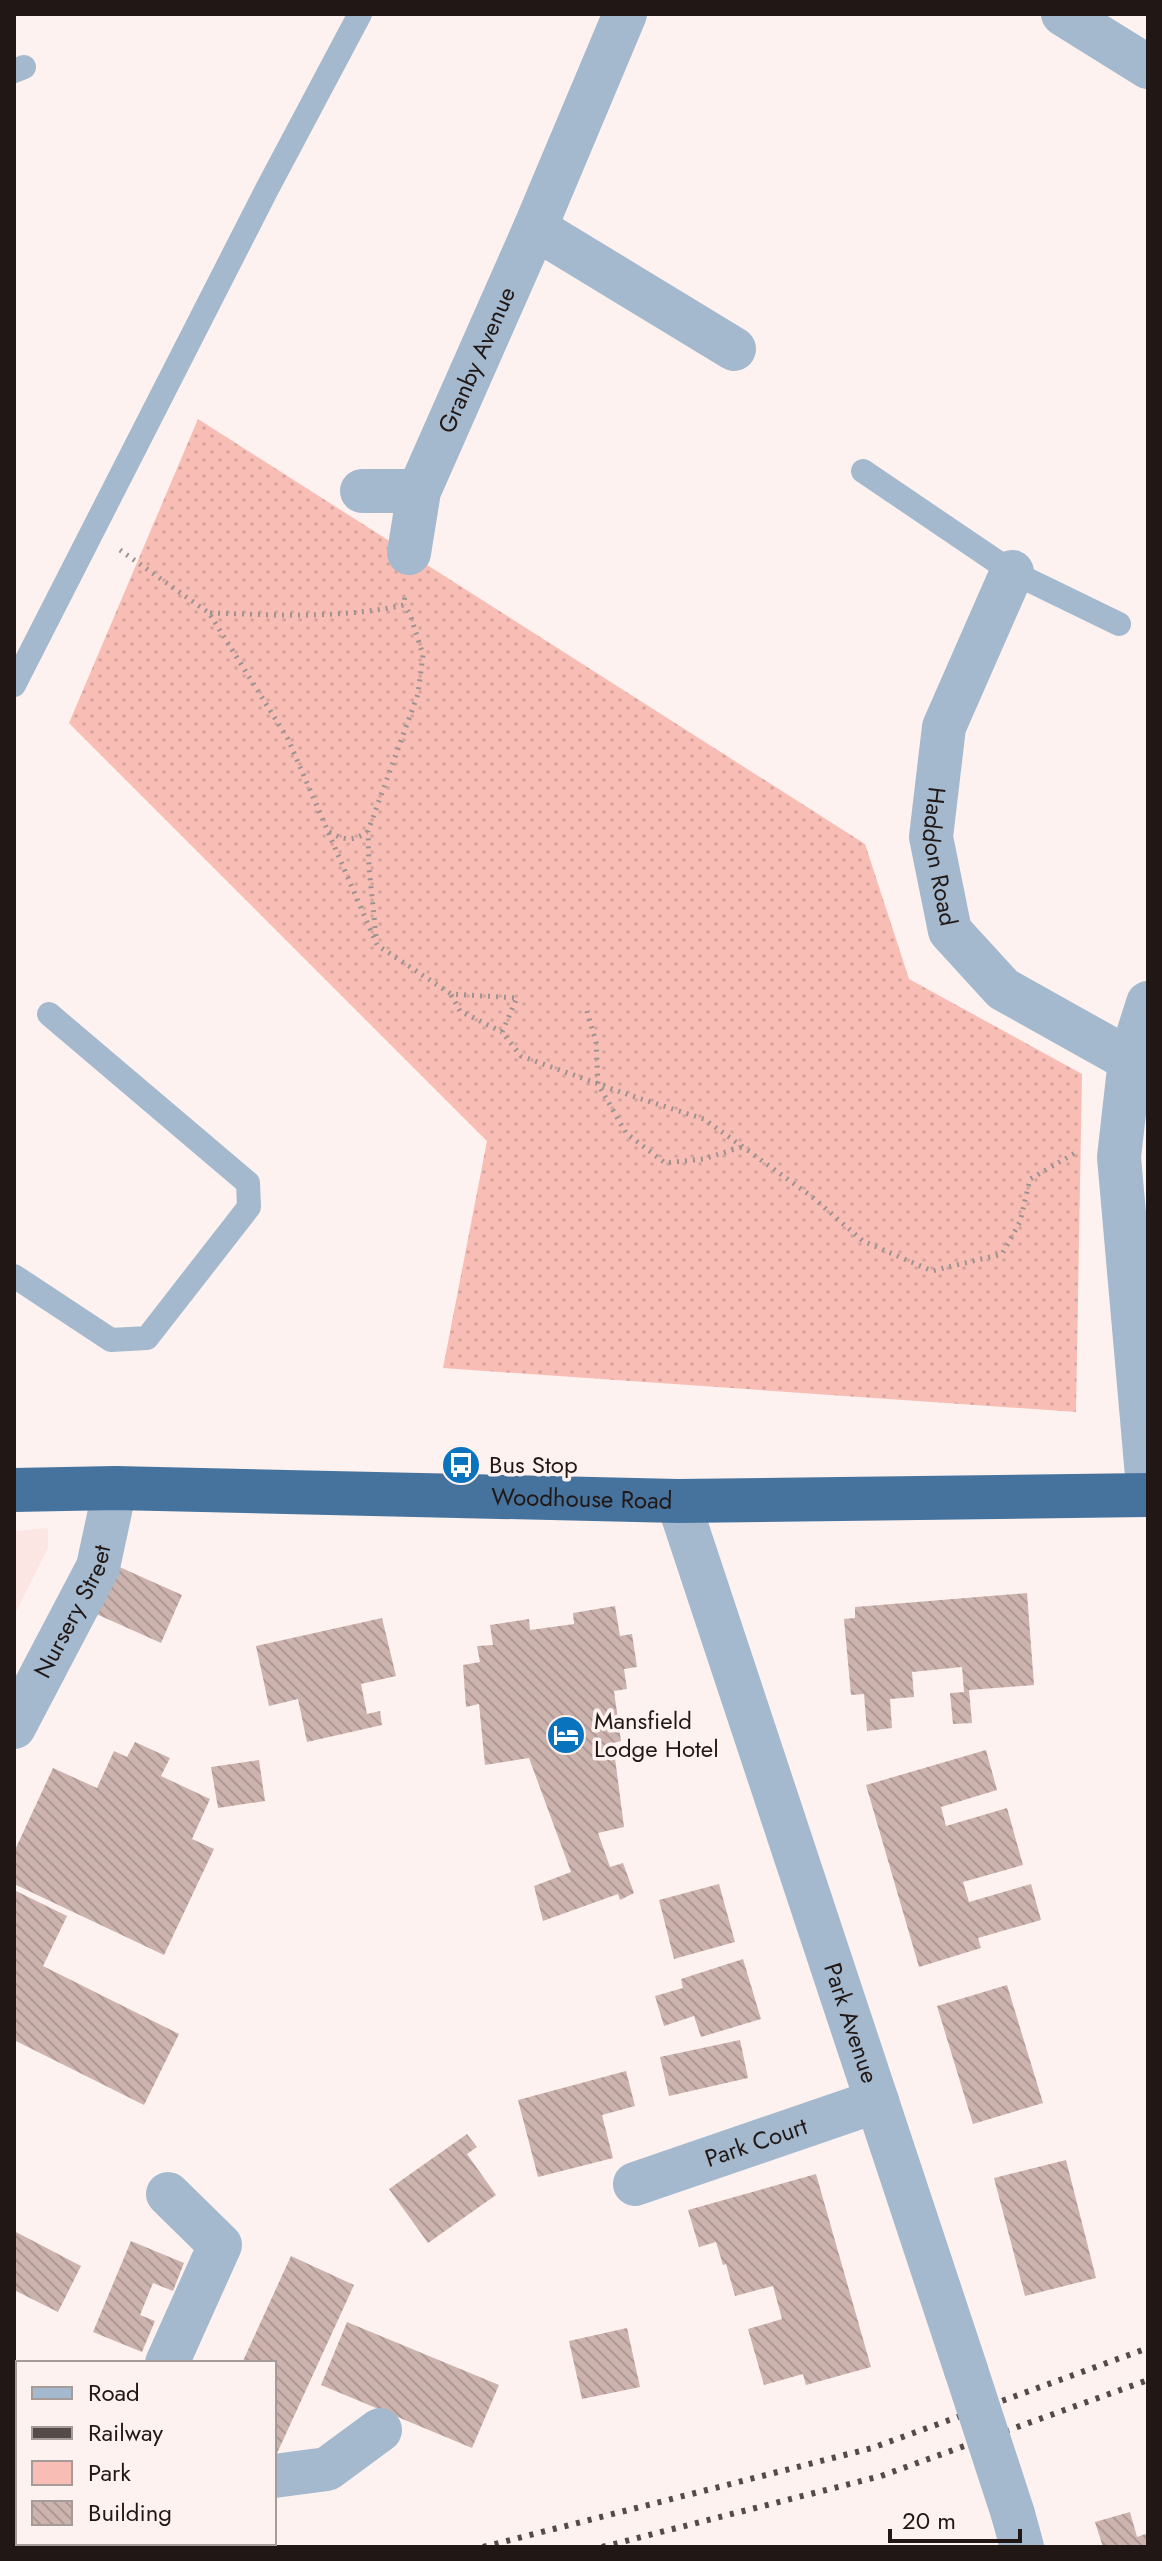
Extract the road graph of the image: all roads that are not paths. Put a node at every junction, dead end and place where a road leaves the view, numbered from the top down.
1 (360, 14) edge
2 (625, 14) edge
3 (1063, 14) edge
4 (1148, 67) edge
5 (535, 228) junction
6 (734, 349) dead end
7 (863, 471) dead end
8 (362, 491) dead end
9 (419, 491) junction
10 (409, 553) road end
11 (1012, 572) junction
12 (1119, 624) dead end
13 (14, 685) edge
14 (1148, 1003) edge
15 (49, 1014) dead end
16 (1130, 1060) junction
17 (14, 1276) edge
18 (1148, 1487) edge
19 (115, 1488) junction
20 (14, 1490) edge
21 (1148, 1495) edge
22 (678, 1501) junction
23 (14, 1727) edge
24 (877, 2101) junction
25 (635, 2184) dead end
26 (168, 2194) dead end
27 (168, 2361) edge
28 (380, 2430) dead end
29 (276, 2476) edge
30 (1017, 2530) edge

1 - 13 lane
2 - 5 street, Granby Avenue
3 - 4 street
5 - 6 street
5 - 9 street, Granby Avenue
7 - 11 lane
8 - 9 street
9 - 10 street, Granby Avenue
11 - 12 lane
11 - 16 street, Haddon Road
14 - 16 street
15 - 17 lane
16 - 18 street
19 - 20 highway, Woodhouse Road
19 - 22 highway, Woodhouse Road
19 - 23 street, Nursery Street
21 - 22 highway, Woodhouse Road
22 - 24 street, Park Avenue
24 - 25 street, Park Court
24 - 30 street, Park Avenue, bridge
26 - 27 street
28 - 29 street

